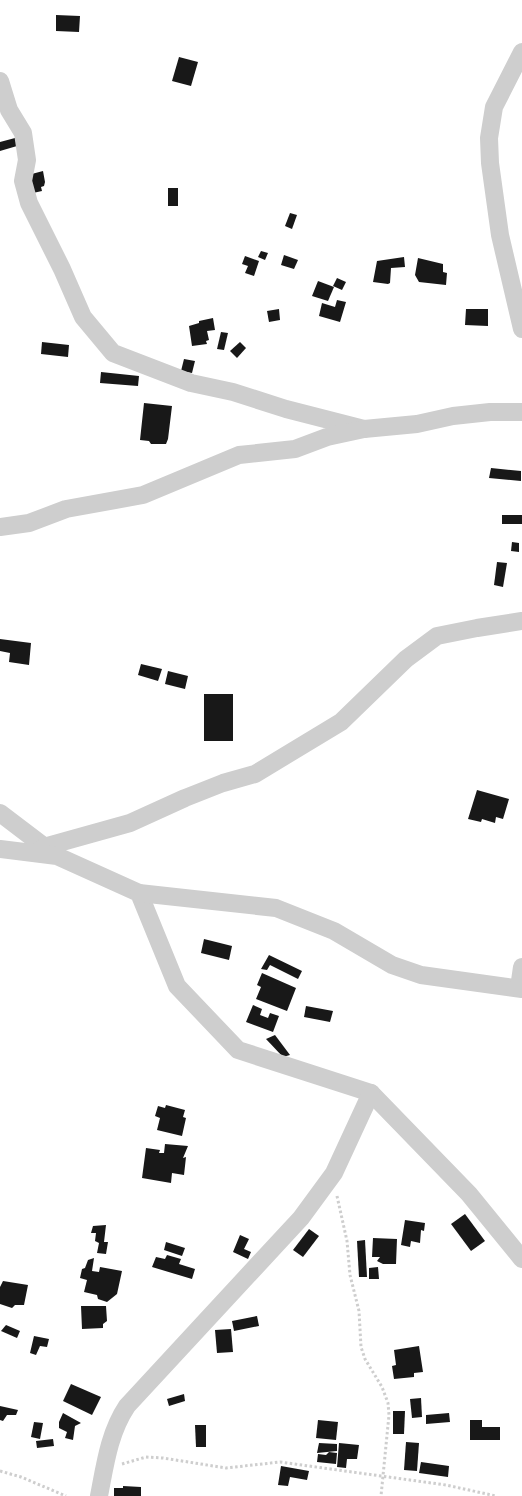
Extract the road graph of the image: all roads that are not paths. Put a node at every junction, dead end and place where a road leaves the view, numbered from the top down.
1 (522, 52) edge
2 (0, 81) edge
3 (522, 329) edge
4 (522, 412) edge
5 (364, 429) junction
6 (0, 527) edge
7 (522, 621) edge
8 (0, 813) edge
9 (0, 849) edge
10 (51, 851) junction
11 (139, 893) junction
12 (522, 967) edge
13 (520, 989) edge
14 (370, 1093) junction
15 (522, 1259) edge
16 (99, 1496) edge

1 - 3 street
2 - 5 street
4 - 5 street
5 - 6 street
7 - 10 street
8 - 10 street
9 - 10 street
10 - 11 street
11 - 13 street
11 - 14 street
12 - 13 street
14 - 15 street
14 - 16 street

